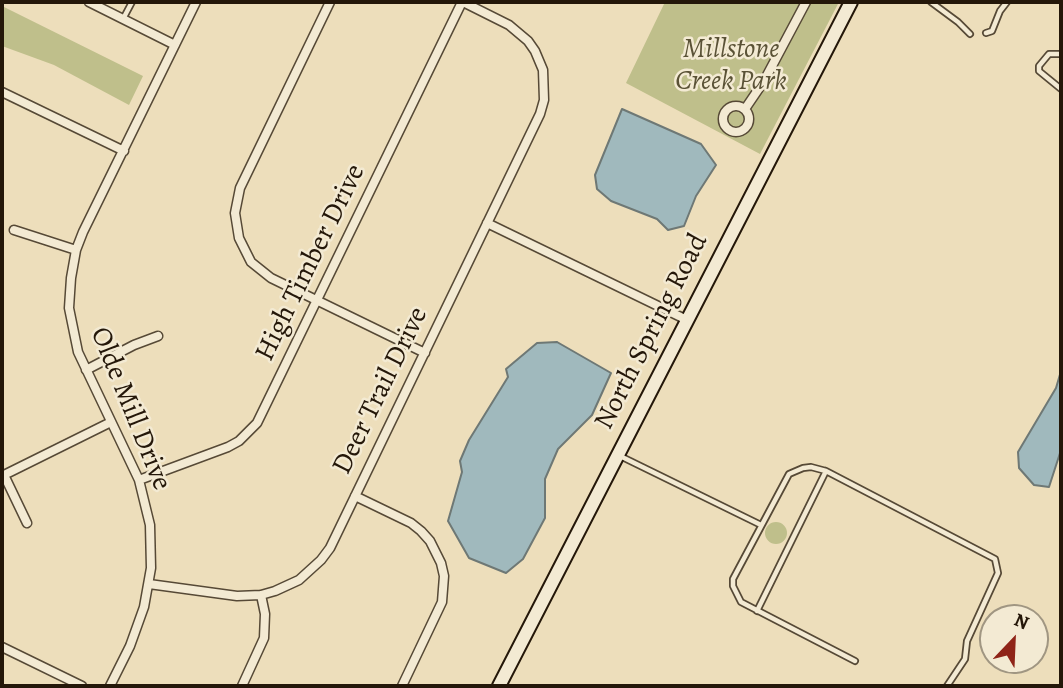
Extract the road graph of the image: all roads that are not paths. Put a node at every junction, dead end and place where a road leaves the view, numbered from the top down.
1 (89, 2) edge
2 (132, 2) edge
3 (196, 2) edge
4 (330, 2) edge
5 (462, 2) edge
6 (806, 2) edge
7 (851, 2) edge
8 (931, 2) edge
9 (1007, 2) edge
10 (123, 19) junction
11 (986, 33) dead end
12 (970, 34) dead end
13 (175, 45) junction
14 (1061, 54) edge
15 (1061, 89) edge
16 (2, 92) edge
17 (745, 109) dead end
18 (124, 150) junction
19 (487, 223) junction
20 (14, 230) dead end
21 (76, 250) junction
22 (317, 301) junction
23 (687, 320) junction
24 (158, 336) dead end
25 (425, 353) junction
26 (86, 370) junction
27 (111, 422) junction
28 (618, 454) junction
29 (827, 471) junction
30 (3, 475) edge
31 (139, 480) junction
32 (355, 496) junction
33 (27, 523) dead end
34 (761, 525) junction
35 (149, 584) junction
36 (261, 595) junction
37 (757, 611) junction
38 (2, 647) edge
39 (855, 661) dead end
40 (82, 686) edge
41 (110, 686) edge
42 (242, 686) edge
43 (402, 686) edge
44 (499, 686) edge
45 (947, 686) edge

1 - 10 street
2 - 10 lane
3 - 13 street, Olde Mill Drive
4 - 22 street
5 - 19 street, Deer Trail Drive
5 - 22 street, High Timber Drive
6 - 17 street
7 - 23 main road, North Spring Road
8 - 12 lane
9 - 11 lane
10 - 13 street
13 - 18 street, Olde Mill Drive
14 - 15 lane
16 - 18 street
18 - 21 street, Olde Mill Drive
19 - 23 street
19 - 25 street, Deer Trail Drive
20 - 21 street
21 - 26 street, Olde Mill Drive
22 - 25 street
22 - 31 street, High Timber Drive
23 - 28 main road, North Spring Road
24 - 26 street
25 - 32 street, Deer Trail Drive
26 - 27 street, Olde Mill Drive
27 - 30 street
27 - 31 street, Olde Mill Drive
28 - 34 lane
28 - 44 main road, North Spring Road
29 - 34 lane
29 - 37 lane
29 - 45 lane
30 - 33 street
31 - 35 street, Olde Mill Drive
32 - 36 street, Deer Trail Drive
32 - 43 street
34 - 37 lane
35 - 36 street, Deer Trail Drive
35 - 41 street, Olde Mill Drive
36 - 42 street
37 - 39 lane
38 - 40 street

